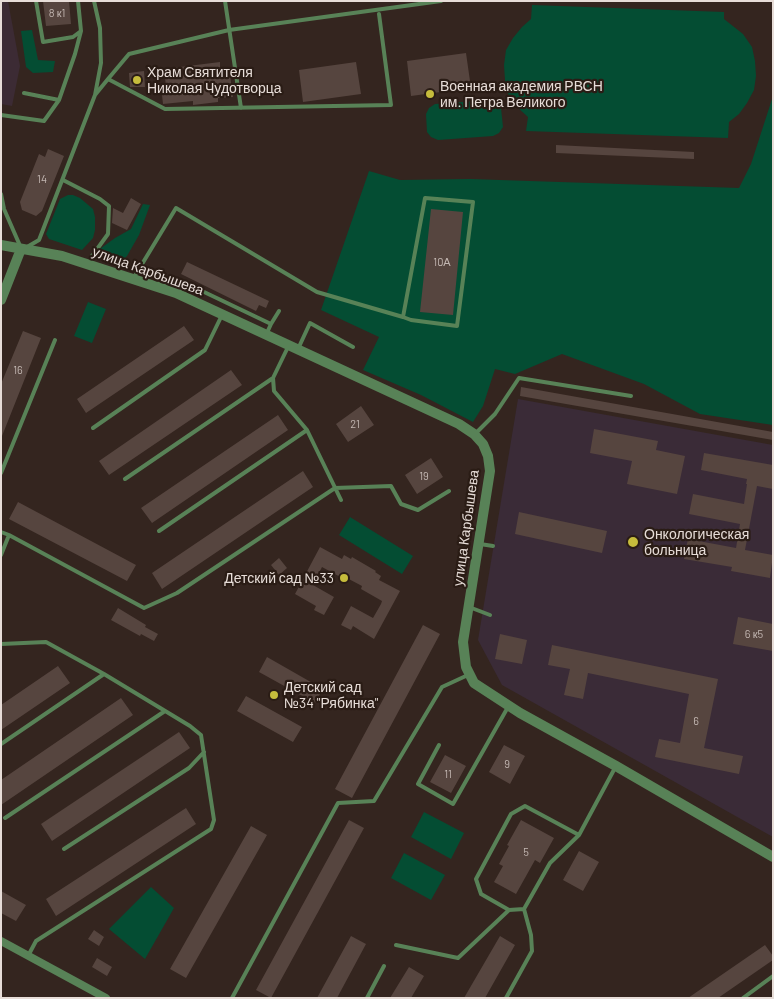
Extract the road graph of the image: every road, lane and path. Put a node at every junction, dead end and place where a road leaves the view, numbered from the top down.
1 (36, 1) edge
2 (78, 1) edge
3 (94, 1) edge
4 (224, 1) edge
5 (441, 1) edge
6 (379, 14) dead end
7 (229, 30) junction
8 (81, 31) junction
9 (108, 79) junction
10 (24, 93) dead end
11 (95, 95) junction
12 (59, 100) junction
13 (241, 108) junction
14 (1, 115) edge
15 (63, 180) junction
16 (1, 194) edge
17 (1, 245) edge
18 (22, 249) junction
19 (89, 264) junction
20 (133, 279) junction
21 (152, 285) junction
22 (1, 300) edge
23 (279, 311) dead end
24 (222, 314) junction
25 (403, 317) junction
26 (271, 324) junction
27 (266, 335) junction
28 (55, 340) dead end
29 (293, 347) junction
30 (353, 347) dead end
31 (273, 378) junction
32 (631, 396) dead end
33 (93, 428) dead end
34 (307, 430) junction
35 (474, 434) junction
36 (1, 474) edge
37 (125, 479) dead end
38 (335, 488) junction
39 (449, 491) dead end
40 (342, 500) dead end
41 (159, 531) dead end
42 (1, 532) edge
43 (9, 535) junction
44 (479, 544) junction
45 (493, 546) dead end
46 (1, 555) edge
47 (469, 607) junction
48 (490, 615) dead end
49 (1, 644) edge
50 (104, 674) junction
51 (470, 674) junction
52 (509, 705) junction
53 (165, 711) junction
54 (1, 744) edge
55 (440, 745) dead end
56 (204, 752) junction
57 (616, 766) junction
58 (5, 818) dead end
59 (579, 836) junction
60 (64, 849) dead end
61 (773, 857) edge
62 (524, 909) junction
63 (509, 910) junction
64 (1, 941) edge
65 (396, 945) dead end
66 (28, 956) junction
67 (384, 966) dead end
68 (773, 976) edge
69 (106, 998) edge
70 (232, 998) edge
71 (366, 998) edge
72 (506, 998) edge
73 (743, 998) edge

1 - 8 lane
2 - 8 lane
3 - 11 lane
4 - 7 lane
5 - 7 lane
6 - 13 lane
7 - 9 lane
7 - 13 lane
8 - 12 lane
9 - 11 lane
9 - 13 lane
10 - 12 lane
11 - 15 lane
12 - 14 lane
15 - 18 lane
15 - 19 lane
16 - 18 lane
17 - 18 street, улица Карбышева
18 - 19 street, улица Карбышева
18 - 22 street
19 - 20 street, улица Карбышева
20 - 21 street, улица Карбышева
20 - 25 lane
21 - 24 street, улица Карбышева
21 - 26 lane
23 - 26 lane
24 - 27 street, улица Карбышева
24 - 33 lane
25 - 25 lane
26 - 27 lane
27 - 29 street, улица Карбышева
28 - 36 lane
29 - 30 lane
29 - 31 lane
29 - 35 street, улица Карбышева
31 - 34 lane
31 - 37 lane
32 - 35 lane
34 - 38 lane
34 - 41 lane
35 - 44 street, улица Карбышева
38 - 39 lane
38 - 40 lane
38 - 43 lane
42 - 43 lane
43 - 46 lane
44 - 45 lane
44 - 47 street, улица Карбышева
47 - 48 lane
47 - 51 street, улица Карбышева
49 - 50 lane
50 - 53 lane
50 - 54 lane
51 - 52 street
51 - 70 lane
52 - 55 lane
52 - 57 street
53 - 56 lane
53 - 58 lane
56 - 60 lane
56 - 66 lane
57 - 59 lane
57 - 61 street
59 - 62 lane
59 - 63 lane
62 - 63 lane
62 - 72 lane
63 - 65 lane
64 - 66 street
66 - 69 street
67 - 71 lane
68 - 73 lane

